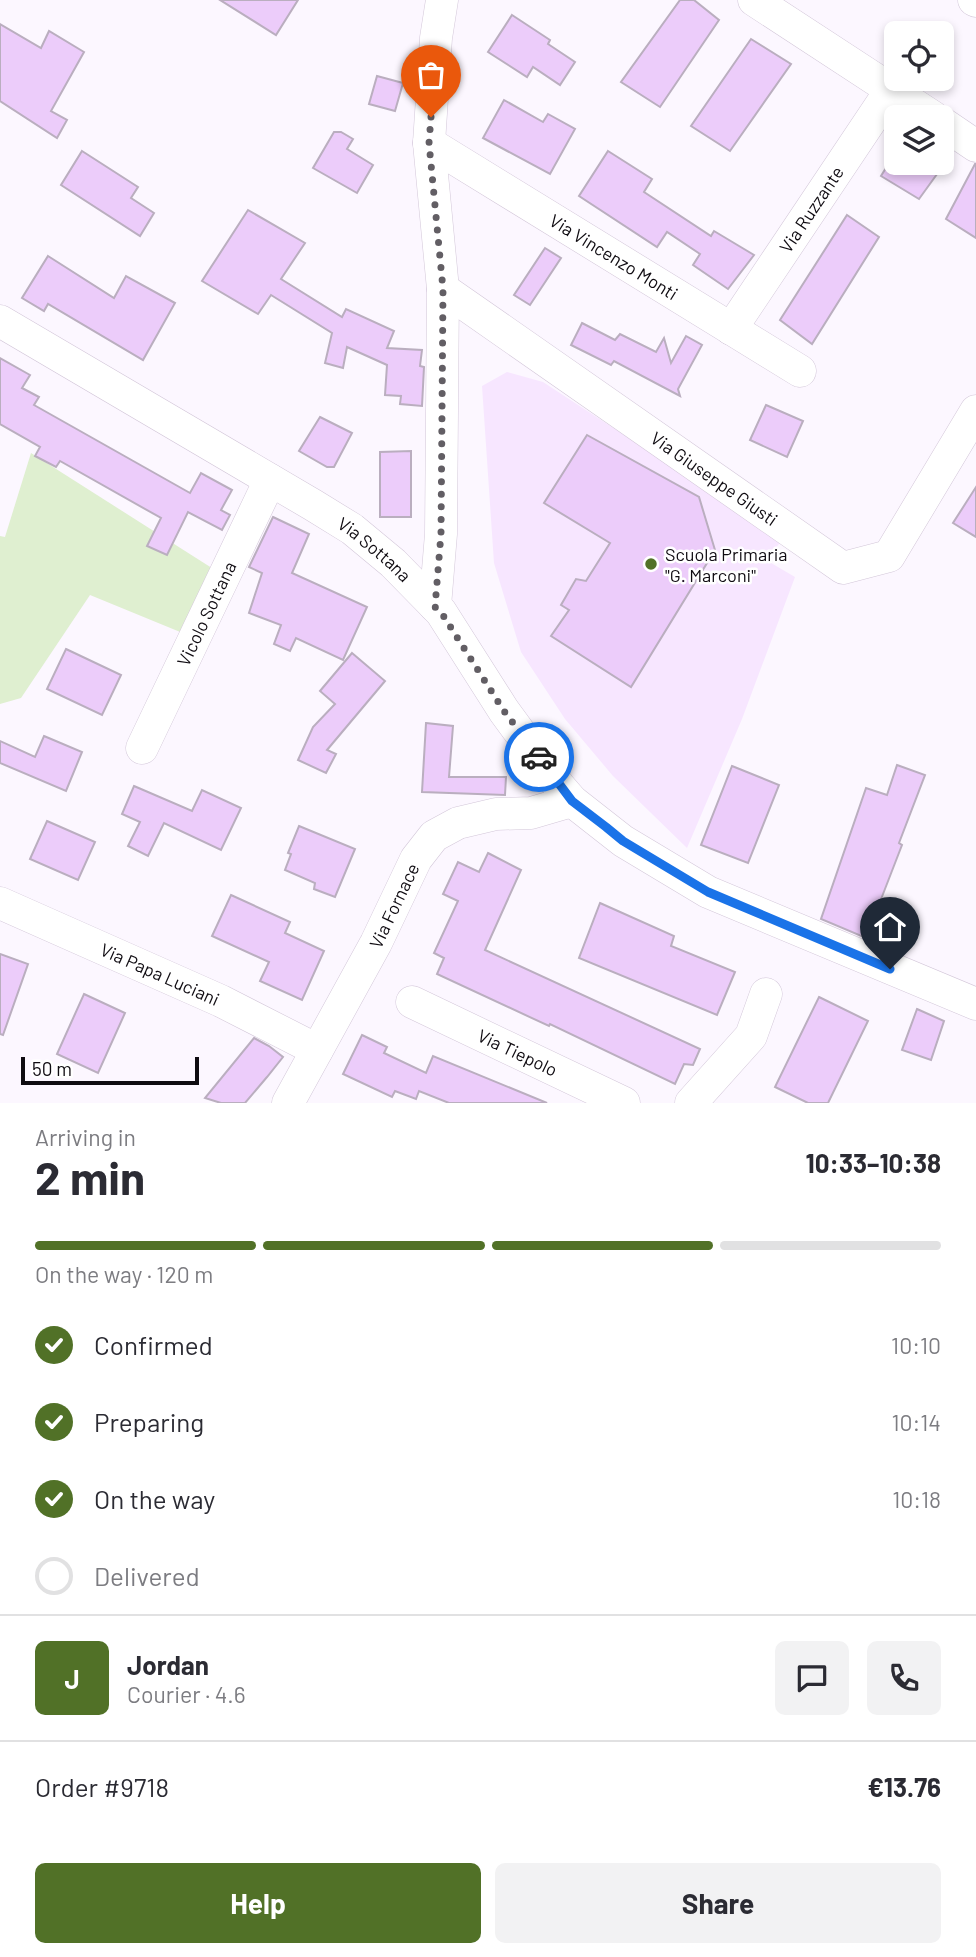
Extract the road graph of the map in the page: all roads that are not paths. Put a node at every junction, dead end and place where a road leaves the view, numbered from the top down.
1 (442, 0) edge
2 (754, 0) edge
3 (884, 85) edge
4 (890, 91) edge
5 (893, 91) edge
6 (914, 105) edge
7 (954, 131) edge
8 (429, 143) junction
9 (976, 145) edge
10 (443, 289) junction
11 (0, 321) edge
12 (731, 329) junction
13 (800, 371) dead end
14 (976, 411) edge
15 (270, 480) junction
16 (435, 607) junction
17 (142, 748) dead end
18 (572, 801) junction
19 (0, 903) edge
20 (766, 994) dead end
21 (412, 1002) dead end
22 (976, 1004) edge
23 (317, 1050) junction
24 (288, 1103) edge
25 (624, 1103) edge
26 (691, 1103) edge

1 - 8 street
2 - 3 street
4 - 12 street, Via Ruzzante
5 - 6 street
7 - 9 street
8 - 10 street
8 - 12 street, Via Vincenzo Monti
10 - 14 street, Via Giuseppe Giusti
10 - 16 street
11 - 15 street, Via Sottana
12 - 13 street, Via Vincenzo Monti
15 - 16 street, Via Sottana
15 - 17 street, Vicolo Sottana
16 - 18 street, Via Sottana
18 - 22 street, Via Sottana
18 - 23 street, Via Fornace
19 - 23 street, Via Papa Luciani
20 - 26 street
21 - 25 street, Via Tiepolo
23 - 24 street, Via Fornace

